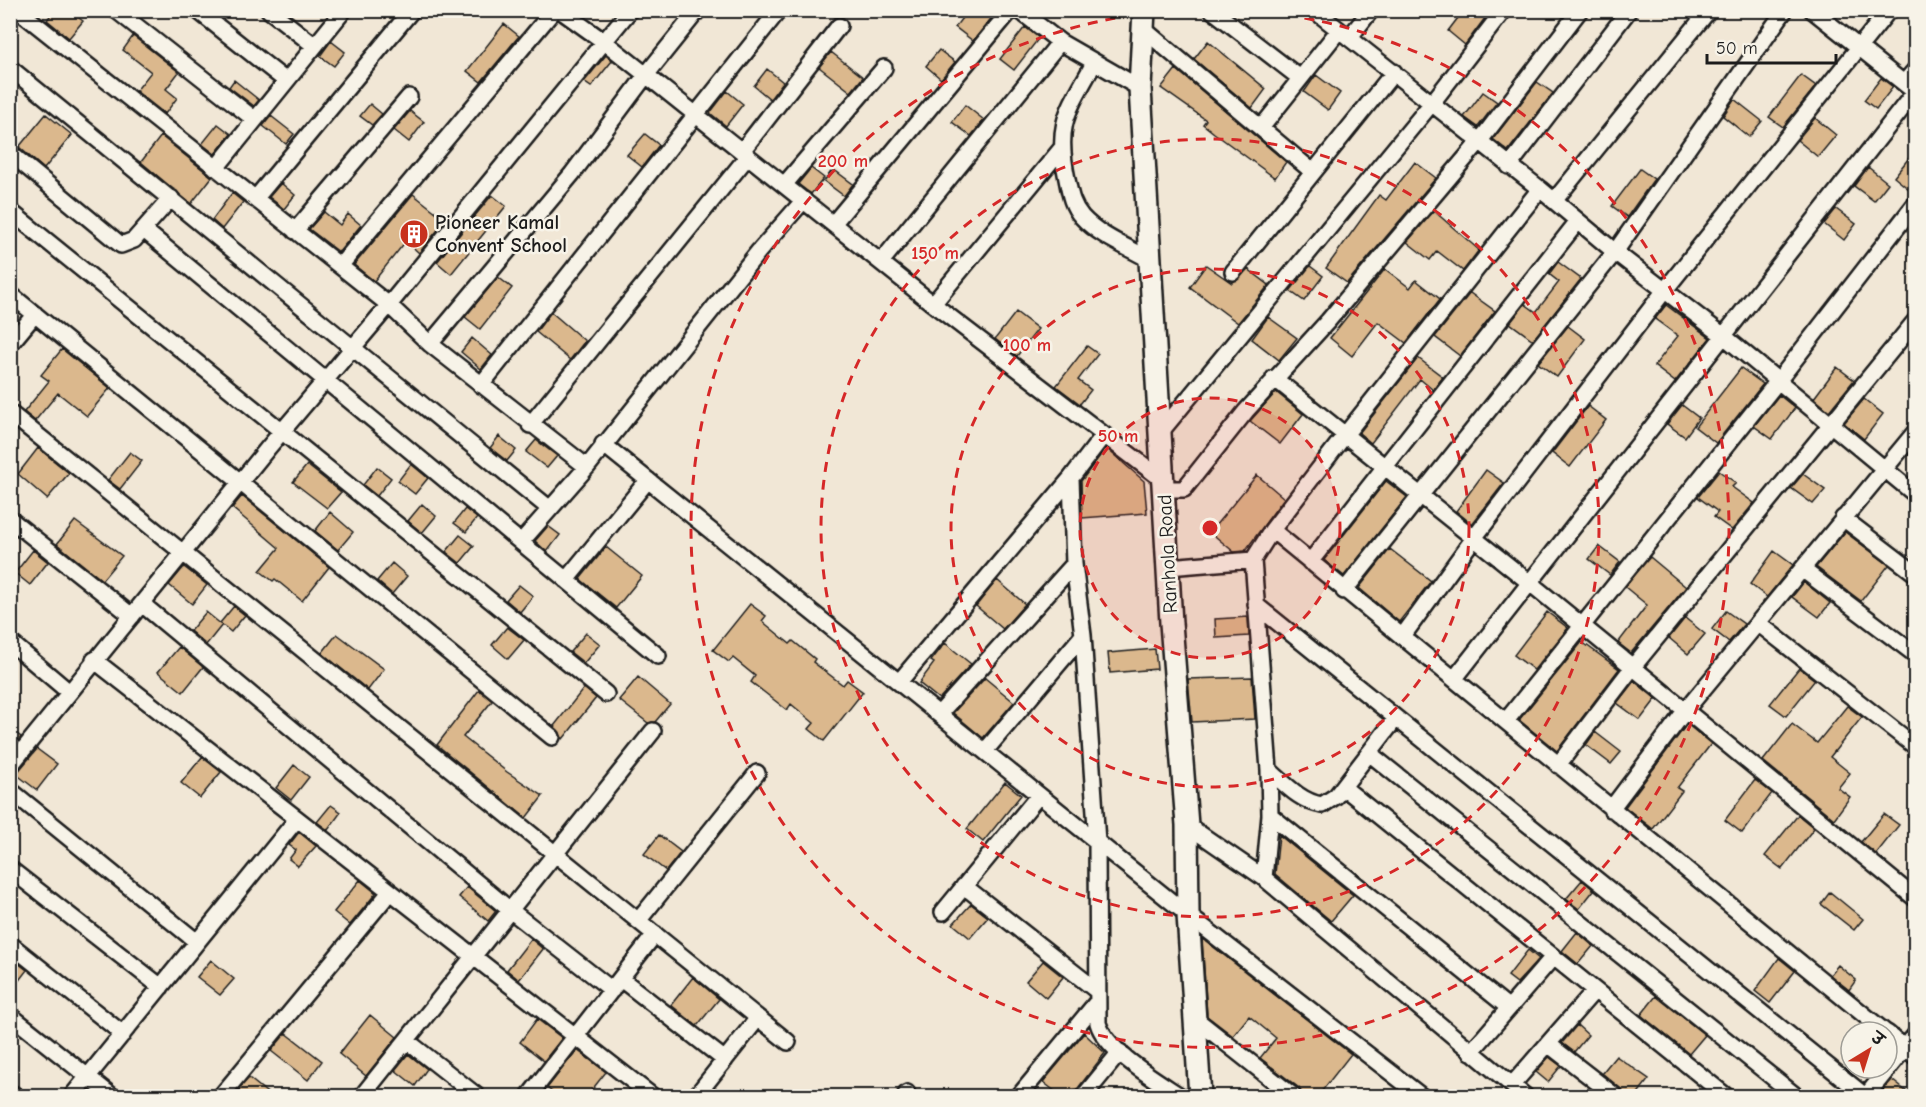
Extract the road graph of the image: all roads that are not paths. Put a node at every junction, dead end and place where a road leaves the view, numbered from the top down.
1 (18, 10) edge
2 (116, 10) edge
3 (197, 10) edge
4 (344, 10) edge
5 (412, 10) edge
6 (554, 10) edge
7 (560, 10) edge
8 (630, 10) edge
9 (698, 10) edge
10 (779, 10) edge
11 (1011, 10) edge
12 (1019, 10) edge
13 (1212, 10) edge
14 (1314, 10) edge
15 (1371, 10) edge
16 (1504, 10) edge
17 (1580, 10) edge
18 (1629, 10) edge
19 (1709, 10) edge
20 (1785, 10) edge
21 (1812, 10) edge
22 (1889, 10) edge
23 (280, 14) edge
24 (1143, 19) edge
25 (839, 26) dead end
26 (1344, 34) junction
27 (1060, 42) junction
28 (606, 43) junction
29 (315, 46) junction
30 (1860, 48) junction
31 (1094, 63) junction
32 (10, 68) edge
33 (884, 68) dead end
34 (1916, 69) edge
35 (1394, 72) junction
36 (646, 75) junction
37 (1300, 78) junction
38 (286, 81) junction
39 (1904, 83) junction
40 (1140, 88) junction
41 (409, 97) dead end
42 (1432, 103) junction
43 (696, 114) junction
44 (254, 119) junction
45 (1261, 128) junction
46 (1479, 142) junction
47 (1061, 149) junction
48 (10, 153) edge
49 (745, 154) junction
50 (1509, 166) junction
51 (216, 168) junction
52 (1313, 172) junction
53 (784, 185) junction
54 (1540, 189) junction
55 (171, 198) junction
56 (255, 199) junction
57 (804, 200) junction
58 (1554, 201) junction
59 (1916, 203) edge
60 (10, 211) edge
61 (1578, 221) junction
62 (833, 224) junction
63 (144, 230) junction
64 (295, 231) junction
65 (1615, 252) junction
66 (1152, 261) junction
67 (881, 262) junction
68 (340, 266) junction
69 (1233, 272) dead end
70 (1665, 290) junction
71 (10, 294) edge
72 (933, 304) junction
73 (389, 305) junction
74 (35, 314) junction
75 (1916, 320) edge
76 (1725, 337) junction
77 (10, 344) edge
78 (430, 344) junction
79 (354, 347) junction
80 (1274, 378) junction
81 (325, 381) junction
82 (1778, 381) junction
83 (481, 385) junction
84 (10, 413) edge
85 (1830, 424) junction
86 (530, 425) junction
87 (1916, 430) edge
88 (282, 431) junction
89 (1159, 434) junction
90 (1345, 435) junction
91 (1103, 436) junction
92 (603, 444) junction
93 (1383, 466) junction
94 (587, 467) junction
95 (1884, 468) junction
96 (1071, 478) junction
97 (648, 480) junction
98 (240, 483) junction
99 (1164, 485) junction
100 (1916, 495) edge
101 (1420, 497) junction
102 (550, 509) junction
103 (1843, 518) junction
104 (10, 519) edge
105 (1272, 530) junction
106 (1474, 538) junction
107 (521, 542) junction
108 (183, 552) junction
109 (1253, 560) junction
110 (1310, 561) junction
111 (1074, 564) junction
112 (1168, 567) junction
113 (1802, 569) junction
114 (1916, 574) edge
115 (566, 580) junction
116 (1530, 583) junction
117 (1344, 591) junction
118 (1256, 605) junction
119 (137, 610) junction
120 (1758, 623) junction
121 (1580, 626) junction
122 (1083, 636) junction
123 (1402, 637) junction
124 (10, 642) edge
125 (1916, 655) edge
126 (658, 656) dead end
127 (94, 660) junction
128 (1632, 668) junction
129 (1455, 678) junction
130 (899, 682) junction
131 (69, 692) junction
132 (606, 694) dead end
133 (1685, 711) junction
134 (939, 714) junction
135 (1396, 718) junction
136 (1506, 721) junction
137 (653, 731) dead end
138 (552, 737) dead end
139 (1916, 747) edge
140 (985, 751) junction
141 (1370, 753) junction
142 (1558, 765) junction
143 (10, 766) edge
144 (1269, 770) junction
145 (757, 772) dead end
146 (1343, 787) junction
147 (10, 790) edge
148 (1039, 795) junction
149 (1611, 808) junction
150 (1270, 815) junction
151 (297, 819) junction
152 (1187, 825) junction
153 (1097, 842) junction
154 (554, 853) junction
155 (10, 869) edge
156 (1264, 878) junction
157 (964, 886) junction
158 (390, 892) junction
159 (1916, 899) edge
160 (510, 910) junction
161 (943, 912) dead end
162 (1188, 915) junction
163 (638, 921) junction
164 (655, 934) junction
165 (197, 942) junction
166 (10, 944) edge
167 (1553, 957) junction
168 (474, 958) junction
169 (616, 985) junction
170 (161, 987) junction
171 (1594, 991) junction
172 (1097, 996) junction
173 (1509, 1008) junction
174 (10, 1015) edge
175 (1193, 1017) junction
176 (758, 1018) junction
177 (1870, 1020) edge
178 (123, 1034) junction
179 (1916, 1034) edge
180 (576, 1037) junction
181 (407, 1041) junction
182 (788, 1042) dead end
183 (1548, 1044) junction
184 (1120, 1052) junction
185 (1471, 1052) junction
186 (1910, 1052) edge
187 (725, 1060) junction
188 (88, 1077) junction
189 (1512, 1085) junction
190 (1161, 1091) edge
191 (10, 1092) edge
192 (16, 1096) edge
193 (72, 1096) edge
194 (112, 1096) edge
195 (221, 1096) edge
196 (362, 1096) edge
197 (477, 1096) edge
198 (530, 1096) edge
199 (652, 1096) edge
200 (696, 1096) edge
201 (1018, 1096) edge
202 (1084, 1096) edge
203 (1180, 1096) edge
204 (1200, 1096) edge
205 (1293, 1096) edge
206 (1421, 1096) edge
207 (1525, 1096) edge
208 (1615, 1096) edge
209 (1726, 1096) edge
210 (1796, 1096) edge
211 (1866, 1096) edge

1 - 51 street
2 - 44 street
3 - 38 street
4 - 29 street
5 - 56 street
6 - 68 street
7 - 28 street
8 - 28 street
9 - 36 street
10 - 43 street
11 - 62 street
12 - 27 street
13 - 37 street
14 - 26 street
15 - 26 street
16 - 42 street
17 - 46 street
18 - 50 street
19 - 58 street
20 - 65 street
21 - 30 street
22 - 30 street
23 - 29 street
24 - 40 street, Ranhola Road
24 - 45 street
25 - 49 street
26 - 35 street
26 - 37 street
27 - 31 street
27 - 67 street
28 - 36 street
28 - 73 street
29 - 38 street
30 - 39 street
30 - 70 street
31 - 40 street
31 - 47 street
32 - 55 street
33 - 53 street
34 - 39 street
35 - 42 street
35 - 52 street
36 - 43 street
36 - 78 street
37 - 45 street
38 - 44 street
39 - 76 street
40 - 66 street, Ranhola Road
41 - 64 street
42 - 46 street
42 - 89 street
43 - 49 street
43 - 83 street
44 - 51 street
45 - 52 street
46 - 50 street
46 - 80 street
47 - 66 street
47 - 72 street
48 - 63 street
49 - 53 street
49 - 86 street
50 - 54 street
51 - 56 street
52 - 69 street
53 - 57 street
54 - 58 street
54 - 90 street
55 - 63 street
55 - 79 street
56 - 64 street
57 - 62 street
57 - 92 street
58 - 61 street
59 - 82 street
60 - 88 street
61 - 65 street
61 - 93 street
62 - 67 street
63 - 81 street
64 - 68 street
65 - 70 street
65 - 101 street
66 - 89 street, Ranhola Road
67 - 72 street
68 - 73 street
70 - 76 street
70 - 106 street
71 - 74 street
72 - 91 street
73 - 78 street
73 - 79 street
74 - 77 street
74 - 98 street
75 - 85 street
76 - 82 street
76 - 116 street
78 - 83 street
79 - 81 street
79 - 102 street
80 - 90 street
80 - 99 street
81 - 88 street
81 - 107 street
82 - 85 street
82 - 121 street
83 - 86 street
84 - 108 street
85 - 95 street
85 - 128 street
86 - 94 street
87 - 95 street
88 - 98 street
88 - 132 street
89 - 99 street, Ranhola Road
90 - 93 street
90 - 105 street
91 - 96 street
91 - 99 street
92 - 94 street
92 - 97 street
93 - 101 street
93 - 110 street
94 - 102 street
95 - 100 street
95 - 103 street
96 - 111 street
96 - 130 street
97 - 115 street
97 - 130 street
98 - 108 street
98 - 138 street
99 - 112 street, Ranhola Road
101 - 106 street
101 - 117 street
102 - 107 street
103 - 113 street
103 - 114 street
104 - 119 street
105 - 109 street
105 - 110 street
106 - 116 street
106 - 123 street
107 - 115 street
108 - 119 street
108 - 154 street
109 - 112 street
109 - 118 street
110 - 117 street
111 - 122 street
111 - 134 street
112 - 152 street, Ranhola Road
113 - 120 street
113 - 125 street
115 - 126 street
116 - 121 street
116 - 129 street
117 - 123 street
118 - 135 street
118 - 144 street
119 - 127 street
119 - 160 street
120 - 133 street
120 - 139 street
121 - 128 street
121 - 136 street
122 - 140 street
122 - 153 street
123 - 129 street
124 - 131 street
127 - 131 street
127 - 151 street
128 - 133 street
128 - 142 street
129 - 136 street
130 - 134 street
131 - 143 street
133 - 149 street
133 - 159 street
134 - 140 street
135 - 141 street
135 - 211 street
136 - 142 street
137 - 154 street
140 - 148 street
141 - 146 street
141 - 210 street
142 - 149 street
144 - 146 street
144 - 150 street
145 - 163 street
146 - 167 street
147 - 165 street
148 - 153 street
148 - 157 street
149 - 177 street
150 - 156 street
150 - 173 street
151 - 158 street
151 - 165 street
152 - 156 street
152 - 162 street, Ranhola Road
153 - 162 street
153 - 172 street
154 - 160 street
154 - 163 street
155 - 170 street
156 - 185 street
157 - 161 street
157 - 172 street
158 - 168 street
158 - 195 street
160 - 168 street
160 - 169 street
162 - 175 street, Ranhola Road
162 - 206 street
163 - 164 street
164 - 169 street
164 - 176 street
165 - 170 street
166 - 178 street
167 - 171 street
167 - 173 street
168 - 180 street
168 - 181 street
169 - 180 street
169 - 187 street
170 - 178 street
171 - 183 street
171 - 209 street
172 - 184 street
172 - 201 street
173 - 185 street
174 - 188 street
175 - 204 street, Ranhola Road
175 - 205 street
176 - 182 street
176 - 187 street
178 - 188 street
179 - 186 street
180 - 198 street
180 - 199 street
181 - 196 street
181 - 197 street
183 - 189 street
183 - 208 street
184 - 190 street
184 - 202 street
185 - 189 street
186 - 211 street
187 - 200 street
188 - 193 street
188 - 194 street
189 - 207 street
190 - 203 street
191 - 192 street

